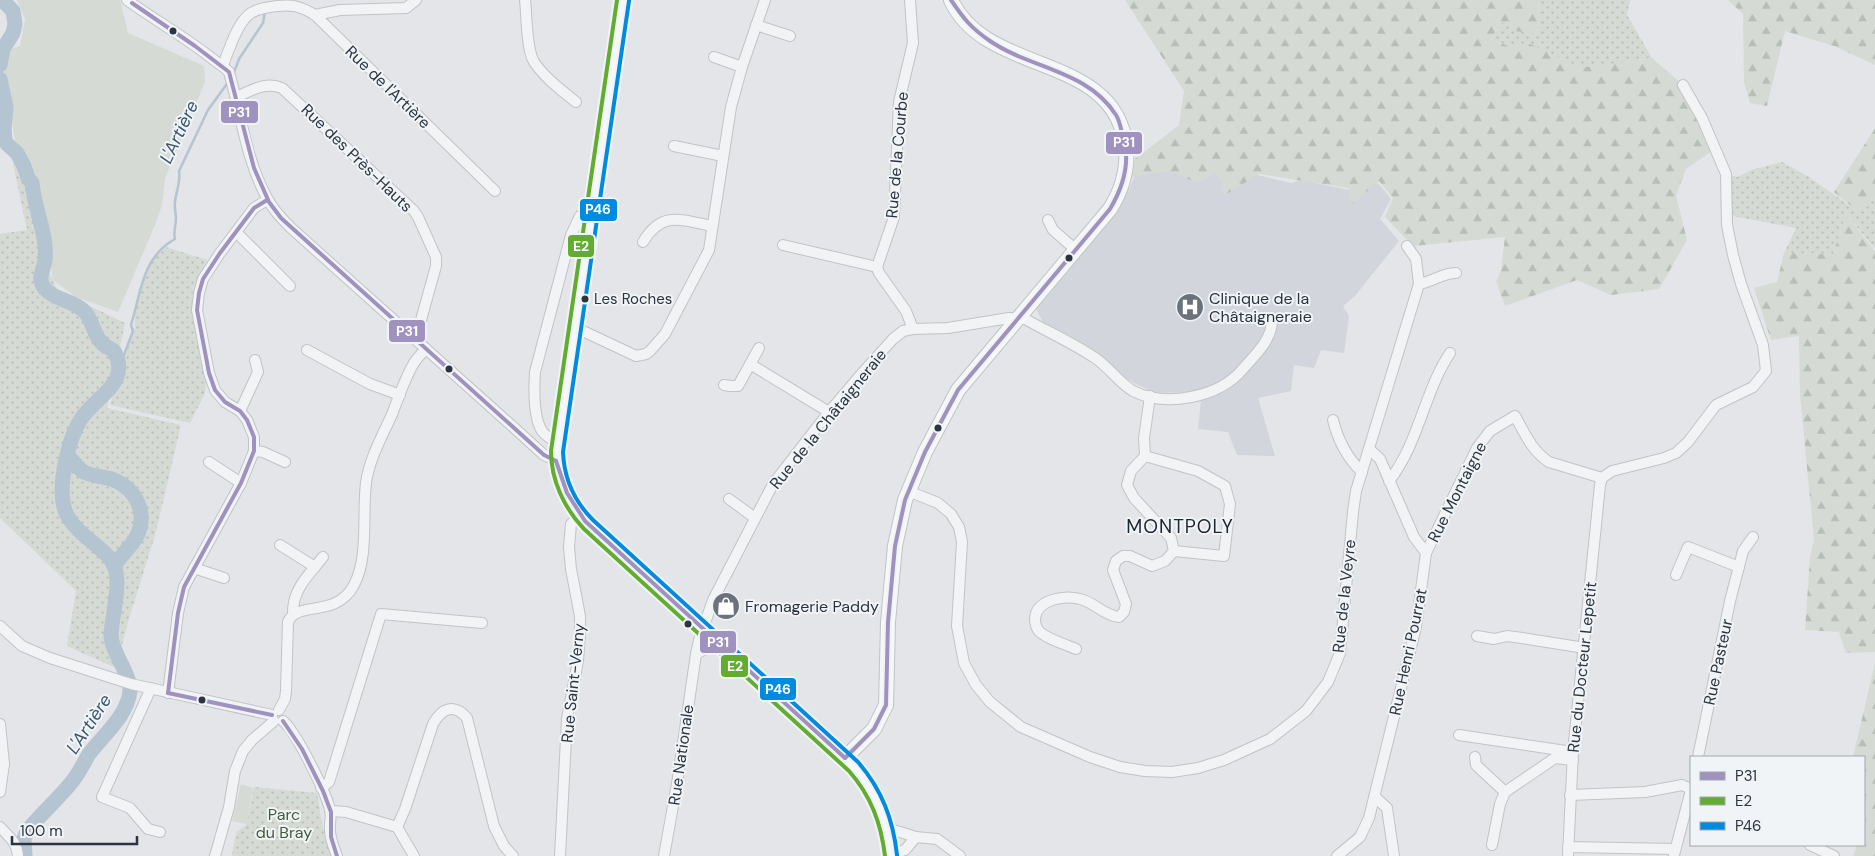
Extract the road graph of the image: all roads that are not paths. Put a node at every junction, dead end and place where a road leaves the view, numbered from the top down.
1 (127, 0) edge
2 (416, 0) edge
3 (525, 0) edge
4 (623, 0) edge
5 (765, 0) edge
6 (910, 0) edge
7 (951, 0) edge
8 (314, 15) junction
9 (756, 25) junction
10 (790, 36) dead end
11 (714, 57) dead end
12 (742, 67) junction
13 (226, 68) junction
14 (1683, 85) dead end
15 (236, 97) junction
16 (576, 102) dead end
17 (674, 146) dead end
18 (723, 156) junction
19 (495, 191) dead end
20 (267, 200) junction
21 (592, 206) junction
22 (1048, 220) dead end
23 (712, 226) junction
24 (236, 232) junction
25 (643, 242) dead end
26 (783, 245) dead end
27 (1407, 246) dead end
28 (1076, 250) junction
29 (877, 267) junction
30 (1456, 273) dead end
31 (1419, 284) junction
32 (290, 286) dead end
33 (1019, 318) junction
34 (1272, 322) dead end
35 (574, 329) junction
36 (913, 329) junction
37 (414, 337) junction
38 (759, 348) dead end
39 (426, 349) junction
40 (307, 350) dead end
41 (1450, 353) dead end
42 (255, 360) dead end
43 (750, 364) junction
44 (724, 385) dead end
45 (400, 395) junction
46 (1150, 396) junction
47 (240, 411) junction
48 (830, 412) junction
49 (1333, 420) dead end
50 (558, 443) junction
51 (1369, 449) junction
52 (254, 451) junction
53 (1145, 456) junction
54 (556, 461) junction
55 (209, 462) dead end
56 (285, 462) dead end
57 (1362, 472) junction
58 (1602, 478) junction
59 (1389, 481) junction
60 (241, 483) junction
61 (908, 491) junction
62 (729, 499) dead end
63 (580, 515) junction
64 (755, 518) junction
65 (1753, 537) dead end
66 (280, 545) dead end
67 (1174, 551) junction
68 (1426, 553) junction
69 (323, 557) dead end
70 (315, 567) junction
71 (1739, 567) junction
72 (194, 568) junction
73 (1676, 575) dead end
74 (224, 578) dead end
75 (293, 614) junction
76 (482, 623) dead end
77 (0, 627) edge
78 (703, 629) junction
79 (1477, 636) dead end
80 (721, 646) junction
81 (1585, 648) junction
82 (1076, 649) dead end
83 (696, 654) junction
84 (151, 688) junction
85 (168, 693) junction
86 (277, 717) junction
87 (0, 724) edge
88 (1459, 735) dead end
89 (1573, 756) junction
90 (1698, 756) edge
91 (1475, 757) dead end
92 (845, 758) junction
93 (321, 788) junction
94 (1690, 789) edge
95 (0, 792) edge
96 (1505, 792) junction
97 (1690, 793) edge
98 (1570, 795) junction
99 (1375, 797) junction
100 (331, 811) junction
101 (0, 827) edge
102 (397, 827) junction
103 (887, 828) junction
104 (160, 832) dead end
105 (916, 837) junction
106 (1492, 845) dead end
107 (1812, 846) edge
108 (1568, 852) edge
109 (1674, 853) edge
110 (898, 854) edge
111 (18, 856) edge
112 (215, 856) edge
113 (337, 856) edge
114 (414, 856) edge
115 (513, 856) edge
116 (560, 856) edge
117 (664, 856) edge
118 (960, 856) edge
119 (1337, 856) edge
120 (1394, 856) edge
121 (1834, 856) edge

1 - 13 street
2 - 8 street
3 - 16 street
4 - 21 main road
5 - 9 street
6 - 29 street, Rue de la Courbe
7 - 28 street
8 - 13 street, Rue de l'Artière
8 - 19 street, Rue de l'Artière
9 - 10 street
9 - 12 street
11 - 12 street
12 - 18 street
13 - 15 street
14 - 58 street
15 - 20 street
15 - 37 street, Rue des Près-Hauts
17 - 18 street
18 - 23 street
20 - 24 street
20 - 37 street
21 - 35 main road
21 - 50 street
22 - 28 street
23 - 25 street
23 - 35 street
24 - 32 street
24 - 47 street
26 - 29 street
27 - 31 street, Rue de la Veyre
28 - 33 street
29 - 36 street
30 - 31 street
31 - 51 street, Rue de la Veyre
33 - 36 street, Rue de la Châtaigneraie
33 - 46 street, Rue de la Châtaigneraie
33 - 61 street
34 - 46 street, Rue de la Châtaigneraie
35 - 50 main road
36 - 48 street, Rue de la Châtaigneraie
37 - 39 street
38 - 43 street
39 - 45 street
39 - 54 street
40 - 45 street
41 - 59 street
42 - 47 street
43 - 44 street
43 - 48 street
45 - 75 street
46 - 53 street
47 - 52 street
48 - 64 street, Rue de la Châtaigneraie
49 - 57 street
50 - 54 main road
51 - 57 street, Rue de la Veyre
51 - 59 street
52 - 56 street
52 - 60 street
53 - 67 street
53 - 67 street
54 - 63 main road
55 - 60 street
57 - 61 street, Rue de la Veyre
58 - 68 street, Rue Montaigne
58 - 81 street, Rue du Docteur Lepetit
59 - 68 street
60 - 72 street
61 - 92 street
62 - 64 street
63 - 78 main road
63 - 116 street, Rue Saint-Verny
64 - 78 street, Rue de la Châtaigneraie
65 - 71 street, Rue Pasteur
66 - 70 street
67 - 82 street
68 - 99 street, Rue Henri Pourrat
69 - 70 street
70 - 75 street
71 - 73 street
71 - 90 street, Rue Pasteur
72 - 74 street
72 - 85 street
75 - 86 street
76 - 93 street
77 - 84 street
78 - 80 main road
78 - 83 street, Rue Nationale
79 - 81 street
80 - 83 street
80 - 92 main road
81 - 89 street, Rue du Docteur Lepetit
83 - 117 street, Rue Nationale
84 - 85 street
84 - 104 street
85 - 86 street
86 - 93 street
86 - 112 street
87 - 95 street
88 - 89 street
89 - 96 street
89 - 98 street, Rue du Docteur Lepetit
91 - 96 street
92 - 103 main road
93 - 100 street
94 - 98 street
96 - 106 street
97 - 109 street
98 - 108 street, Rue du Docteur Lepetit
99 - 119 street, Rue Henri Pourrat
99 - 120 street
100 - 102 street
100 - 113 street
101 - 111 street
102 - 114 street
102 - 115 street
103 - 105 street
103 - 110 main road
105 - 110 street
105 - 118 street
107 - 121 street
108 - 109 street

